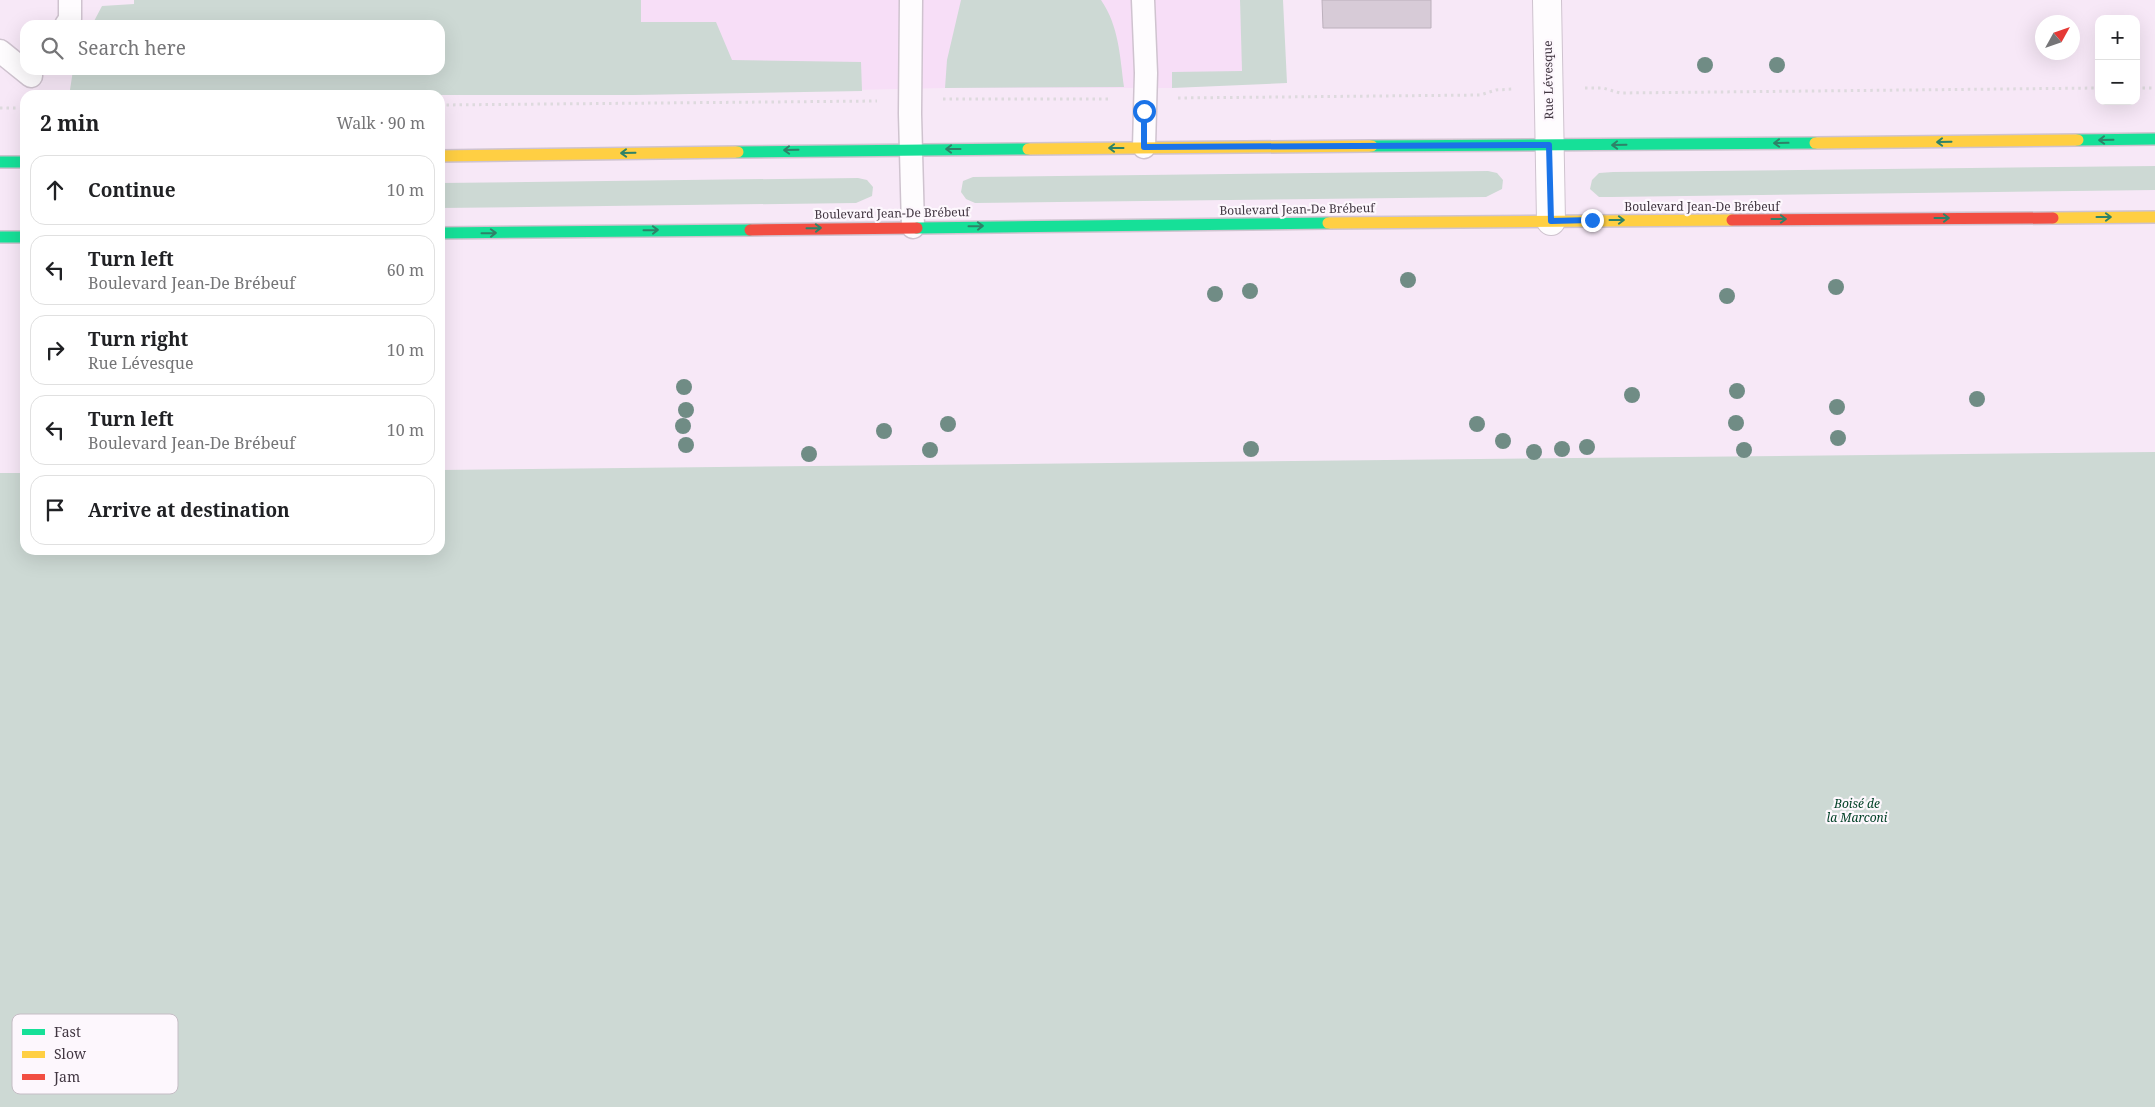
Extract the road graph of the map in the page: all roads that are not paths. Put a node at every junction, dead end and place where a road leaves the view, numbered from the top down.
1 (70, 0) edge
2 (911, 0) edge
3 (1143, 0) edge
4 (1547, 0) edge
5 (69, 20) edge
6 (0, 51) edge
7 (20, 69) edge
8 (2155, 139) edge
9 (1549, 145) junction
10 (1144, 147) junction
11 (911, 149) junction
12 (445, 156) edge
13 (0, 162) edge
14 (20, 162) edge
15 (2155, 216) edge
16 (1551, 221) junction
17 (913, 227) junction
18 (445, 233) edge
19 (20, 236) edge
20 (0, 237) edge

1 - 5 lane
2 - 11 lane
3 - 10 lane
4 - 9 street, Rue Lévesque
6 - 7 lane
8 -> 9 main road
9 - 10 main road
9 - 16 street, Rue Lévesque
10 -> 11 main road
11 -> 12 main road
11 - 17 lane
13 - 14 main road
16 -> 15 main road, Boulevard Jean-De Brébeuf
17 -> 16 main road, Boulevard Jean-De Brébeuf
18 -> 17 main road, Boulevard Jean-De Brébeuf
19 - 20 main road

